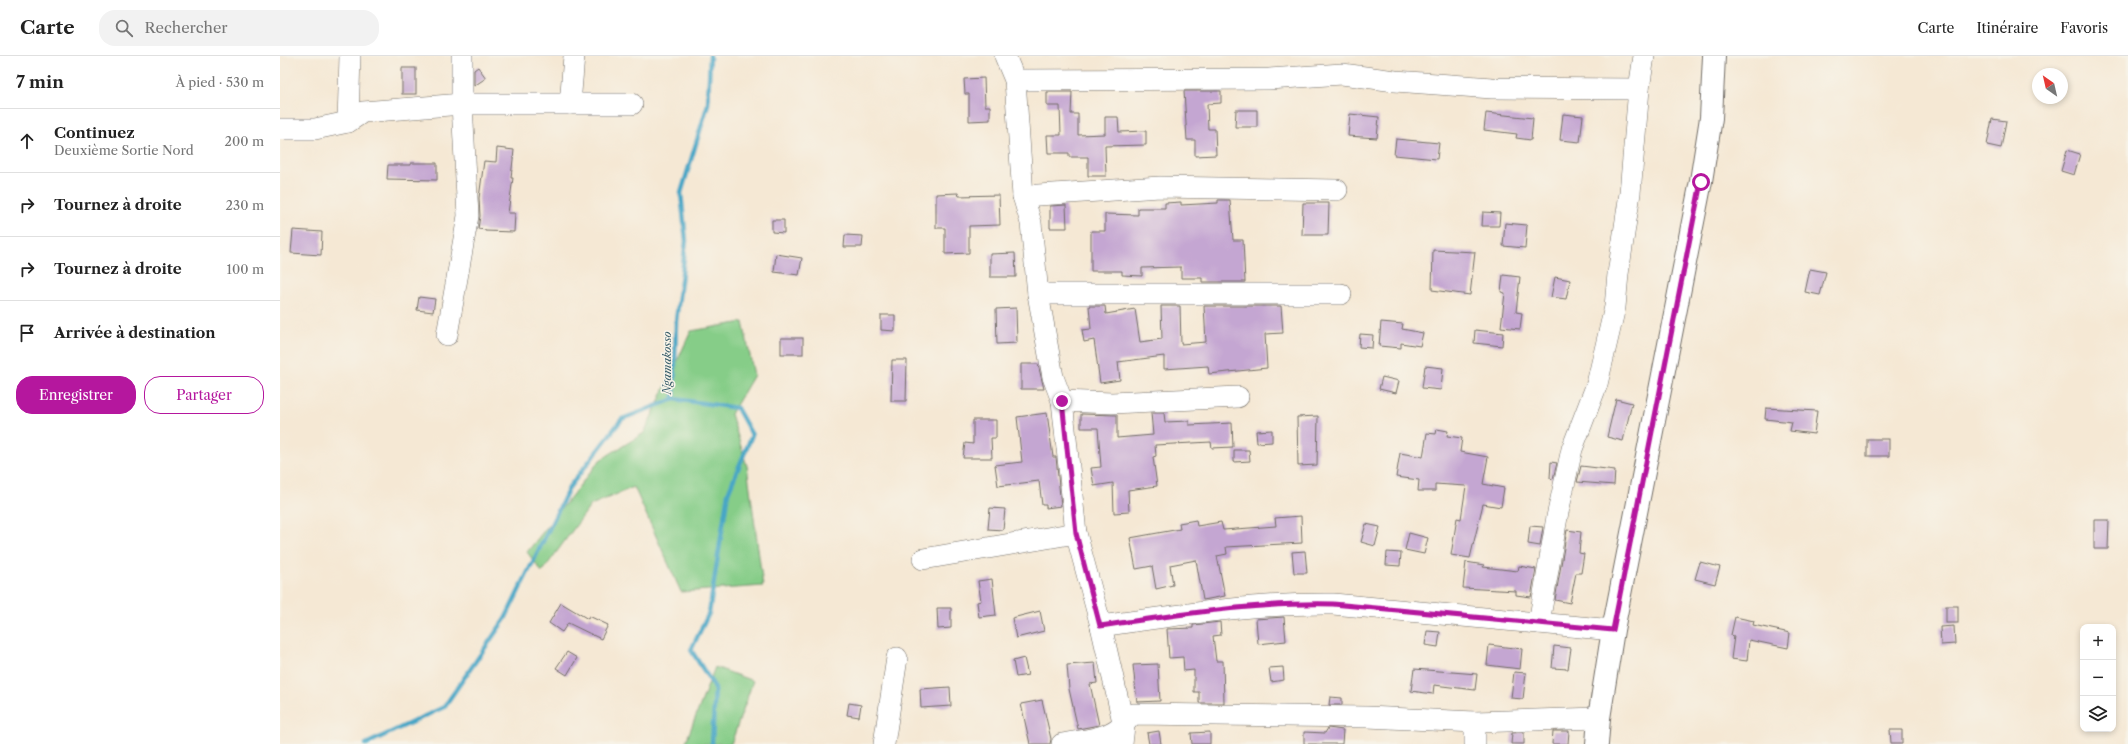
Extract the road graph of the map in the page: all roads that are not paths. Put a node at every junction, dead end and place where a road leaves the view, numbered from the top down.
1 (350, 56) edge
2 (462, 56) edge
3 (574, 56) edge
4 (1005, 56) edge
5 (1644, 56) edge
6 (1714, 56) edge
7 (1015, 80) junction
8 (1639, 89) junction
9 (462, 104) junction
10 (570, 104) junction
11 (632, 104) dead end
12 (348, 122) junction
13 (280, 129) edge
14 (1337, 190) dead end
15 (1023, 196) junction
16 (1038, 294) junction
17 (1341, 294) dead end
18 (448, 335) dead end
19 (1238, 397) dead end
20 (1062, 401) junction
21 (1076, 533) junction
22 (923, 559) dead end
23 (1539, 623) junction
24 (1100, 626) junction
25 (1613, 630) junction
26 (897, 658) dead end
27 (1598, 718) junction
28 (1475, 722) junction
29 (1123, 735) edge
30 (884, 744) edge
31 (1062, 744) edge
32 (1475, 744) edge
33 (1597, 744) edge

1 - 12 street
2 - 9 street
3 - 10 street
4 - 7 street
5 - 8 street
6 - 25 main road
7 - 8 street
7 - 15 street
8 - 23 street
9 - 10 street
9 - 12 street
9 - 18 street
10 - 11 street
12 - 13 street
14 - 15 street
15 - 16 street
16 - 17 street
16 - 20 street
19 - 20 street
20 - 21 street
21 - 22 street
21 - 24 street
23 - 24 street
23 - 25 street
24 - 29 street
25 - 27 main road
26 - 30 street
27 - 28 street
27 - 33 main road
28 - 29 street
28 - 32 street
29 - 31 street

